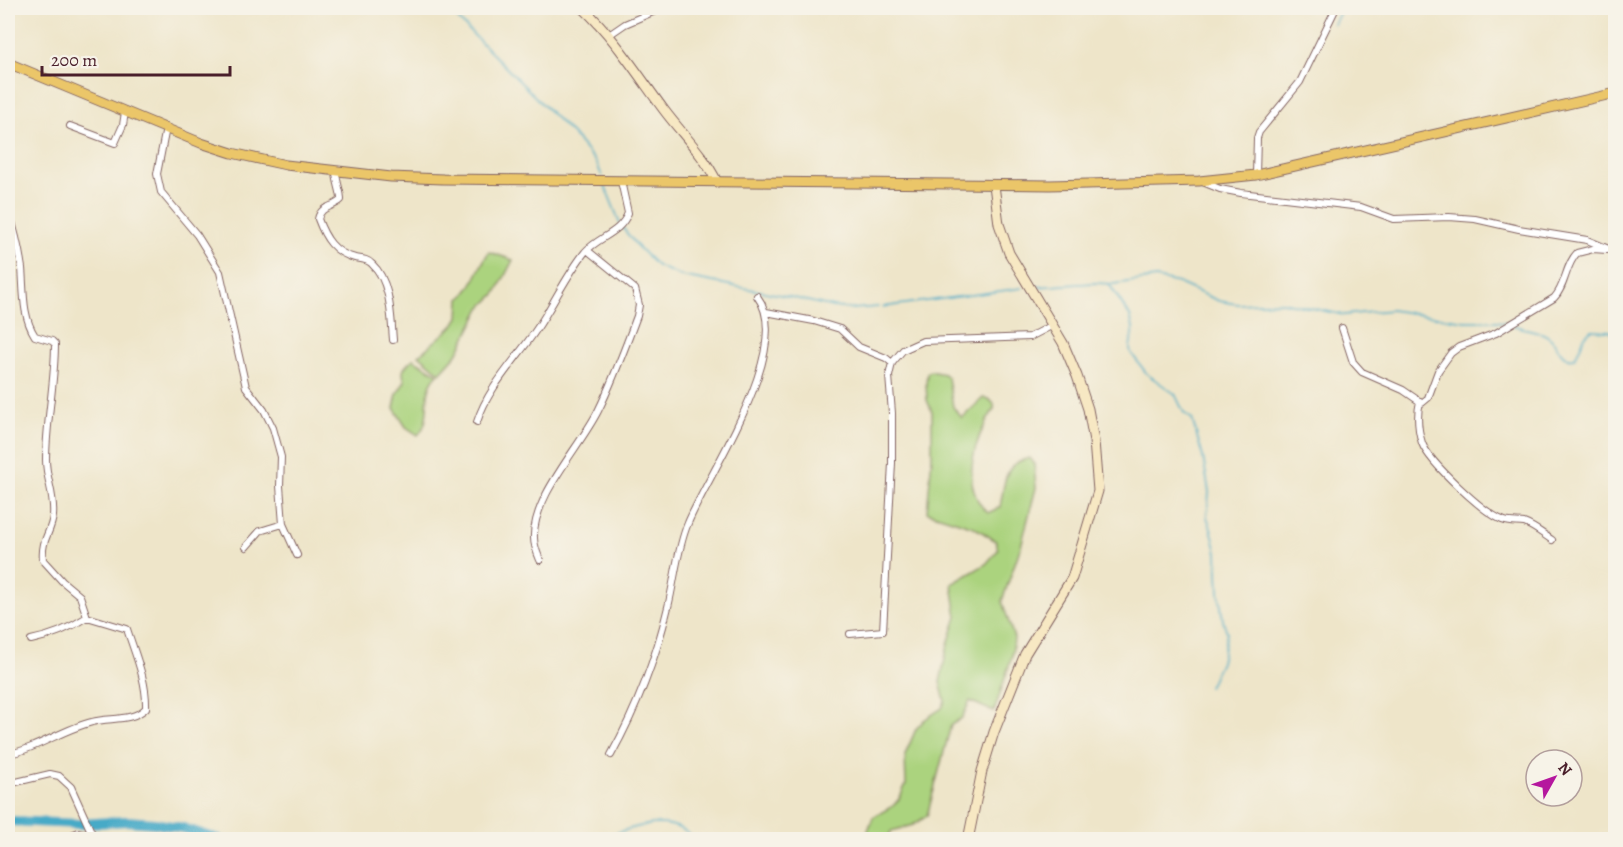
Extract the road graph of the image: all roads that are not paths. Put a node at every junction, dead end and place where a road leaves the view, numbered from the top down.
1 (583, 8) edge
2 (662, 8) edge
3 (1336, 8) edge
4 (609, 35) junction
5 (8, 66) edge
6 (1616, 93) edge
7 (125, 112) junction
8 (70, 126) dead end
9 (166, 128) junction
10 (336, 171) junction
11 (1256, 175) junction
12 (617, 181) junction
13 (1199, 181) junction
14 (717, 182) junction
15 (994, 185) junction
16 (8, 209) edge
17 (587, 250) junction
18 (1613, 251) edge
19 (757, 296) dead end
20 (766, 312) junction
21 (1053, 325) junction
22 (1342, 328) dead end
23 (393, 340) dead end
24 (892, 363) junction
25 (1420, 401) junction
26 (477, 422) dead end
27 (283, 524) junction
28 (1552, 540) dead end
29 (246, 548) dead end
30 (297, 555) dead end
31 (540, 560) dead end
32 (87, 617) junction
33 (850, 634) dead end
34 (31, 640) dead end
35 (8, 754) edge
36 (611, 755) dead end
37 (8, 784) edge
38 (93, 836) junction
39 (59, 840) edge
40 (106, 840) edge
41 (968, 840) edge

1 - 4 main road
2 - 4 street
3 - 11 street
4 - 14 main road
5 - 7 main road
6 - 11 main road
7 - 8 street
7 - 9 main road
9 - 10 main road
9 - 27 street
10 - 12 main road
10 - 23 street
11 - 13 main road
12 - 14 main road
12 - 17 street
13 - 15 main road
13 - 18 street
14 - 15 main road
15 - 21 main road
16 - 32 street
17 - 26 street
17 - 31 street
18 - 25 street
19 - 20 street
20 - 24 street
20 - 36 street
21 - 24 street
21 - 41 main road
22 - 25 street
24 - 33 street
25 - 28 street
27 - 29 street
27 - 30 street
32 - 34 street
32 - 35 street
37 - 38 street
38 - 39 street
38 - 40 street

